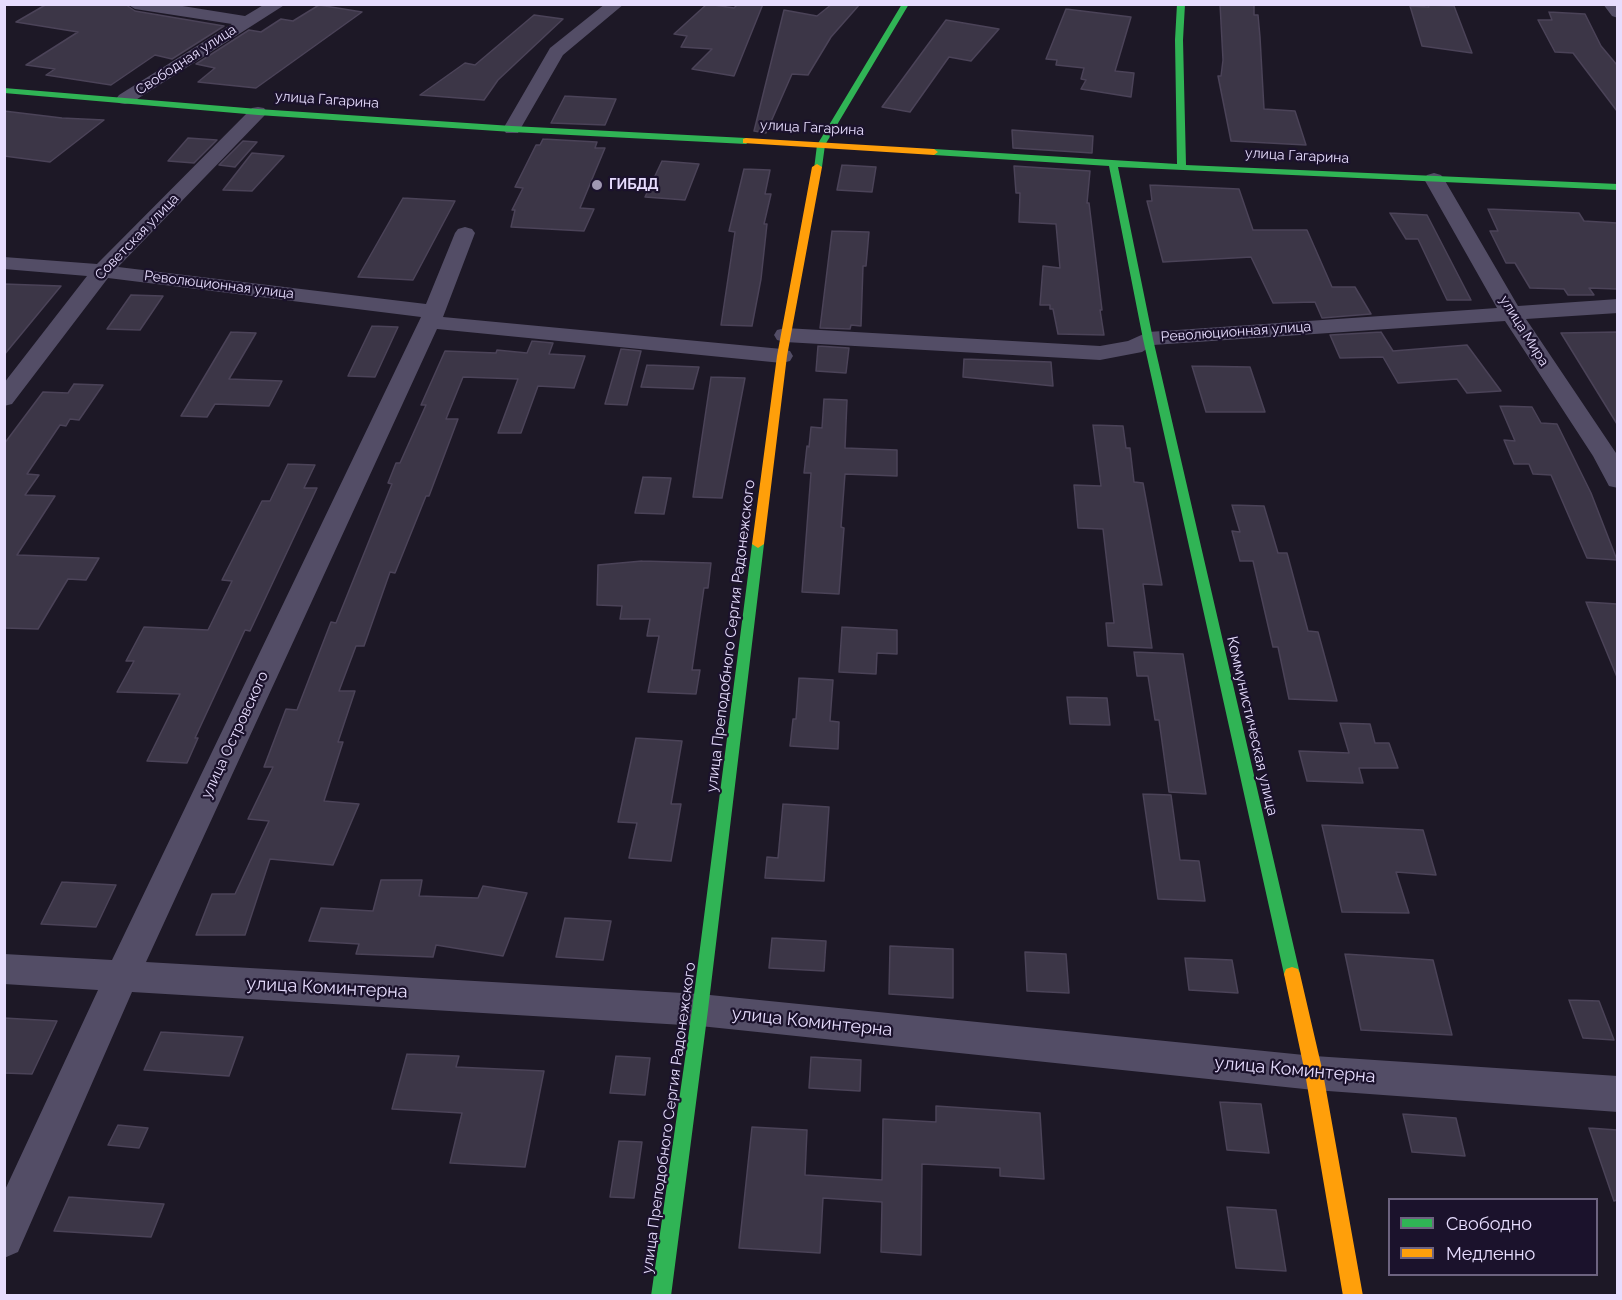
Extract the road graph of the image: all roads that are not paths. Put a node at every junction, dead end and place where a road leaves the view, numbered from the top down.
1 (135, 4) edge
2 (278, 4) edge
3 (616, 4) edge
4 (906, 4) edge
5 (1181, 4) edge
6 (1611, 4) edge
7 (1617, 13) edge
8 (247, 21) junction
9 (4, 90) edge
10 (125, 99) junction
11 (258, 112) junction
12 (512, 129) junction
13 (820, 145) junction
14 (1113, 164) junction
15 (1182, 167) junction
16 (1434, 179) junction
17 (1617, 187) edge
18 (465, 233) dead end
19 (4, 263) edge
20 (102, 271) junction
21 (1617, 306) edge
22 (1510, 312) junction
23 (431, 317) junction
24 (1148, 339) junction
25 (784, 345) junction
26 (4, 399) edge
27 (1617, 480) edge
28 (4, 969) edge
29 (122, 975) junction
30 (700, 1010) junction
31 (1314, 1073) junction
32 (1617, 1094) edge
33 (4, 1238) edge
34 (661, 1296) edge
35 (1353, 1296) edge

1 - 8 street
2 - 8 street, Свободная улица
3 - 12 street
4 - 13 street, улица Преподобного Сергия Радонежского
5 - 15 street
6 - 7 street
8 - 10 street, Свободная улица
9 - 10 street, улица Гагарина
10 - 11 street, улица Гагарина
11 - 12 street, улица Гагарина
11 - 20 street, Советская улица
12 - 13 street, улица Гагарина
13 - 14 street, улица Гагарина
13 - 25 street, улица Преподобного Сергия Радонежского
14 - 15 street, улица Гагарина
14 - 24 street, Коммунистическая улица
15 - 16 street, улица Гагарина
16 - 17 street, улица Гагарина
16 - 22 street, улица Мира
18 - 23 street, улица Островского
19 - 20 street, Революционная улица
20 - 23 street, Революционная улица
20 - 26 street, Советская улица
21 - 22 street, Революционная улица
22 - 24 street, Революционная улица
22 - 27 street, улица Мира
23 - 25 street, Революционная улица
23 - 29 street, улица Островского
24 - 25 street, Революционная улица
24 - 31 street, Коммунистическая улица
25 - 30 street, улица Преподобного Сергия Радонежского
28 - 29 street, улица Коминтерна
29 - 30 street, улица Коминтерна
29 - 33 street, улица Островского
30 - 31 street, улица Коминтерна
30 - 34 street, улица Преподобного Сергия Радонежского
31 - 32 street, улица Коминтерна
31 - 35 street, Коммунистическая улица

